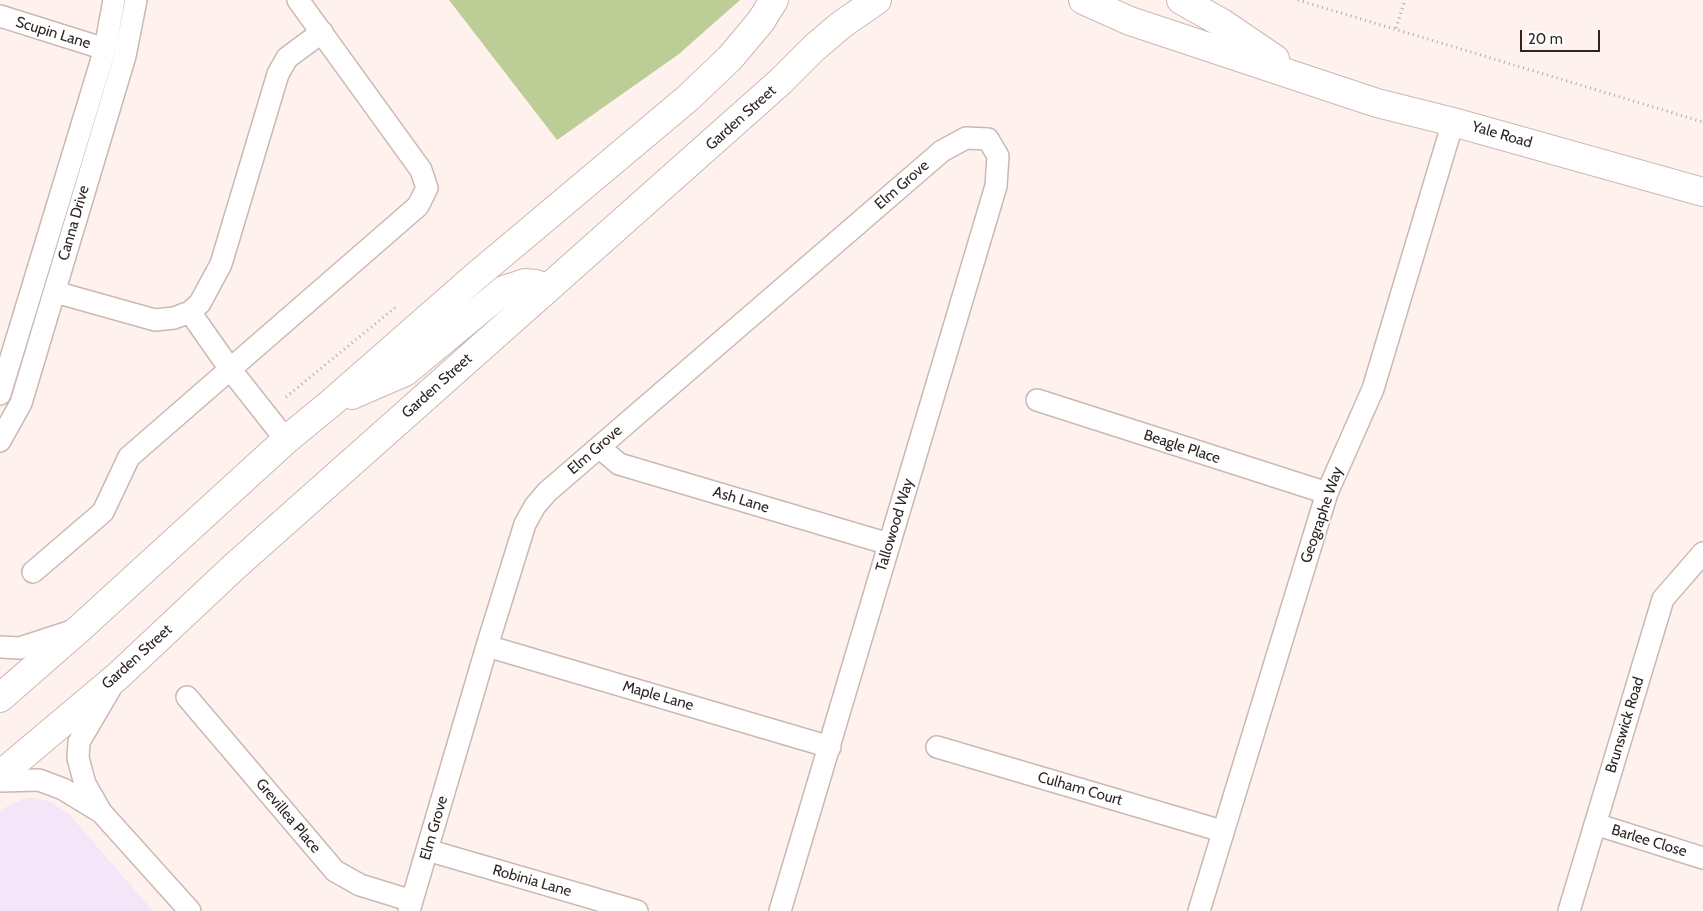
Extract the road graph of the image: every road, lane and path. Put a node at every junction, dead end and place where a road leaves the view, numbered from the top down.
1 (114, 0) edge
2 (136, 0) edge
3 (298, 0) edge
4 (774, 0) edge
5 (877, 0) edge
6 (1083, 0) edge
7 (1181, 0) edge
8 (1298, 0) edge
9 (1405, 0) edge
10 (0, 16) edge
11 (1396, 28) junction
12 (322, 32) junction
13 (105, 49) junction
14 (1302, 77) junction
15 (1454, 122) junction
16 (1703, 122) edge
17 (988, 139) joint
18 (1703, 192) edge
19 (545, 291) junction
20 (55, 292) junction
21 (190, 312) junction
22 (230, 369) junction
23 (0, 394) edge
24 (1037, 400) dead end
25 (331, 403) junction
26 (286, 440) junction
27 (0, 441) edge
28 (599, 447) junction
29 (1327, 493) junction
30 (889, 544) junction
31 (1703, 553) edge
32 (33, 572) dead end
33 (79, 629) junction
34 (487, 646) junction
35 (0, 647) edge
36 (118, 676) junction
37 (0, 698) edge
38 (187, 698) dead end
39 (830, 747) junction
40 (937, 748) dead end
41 (0, 775) edge
42 (0, 781) edge
43 (101, 812) junction
44 (1594, 824) junction
45 (1222, 831) junction
46 (427, 850) junction
47 (1703, 858) edge
48 (411, 906) edge
49 (190, 911) edge
50 (637, 911) edge
51 (780, 911) edge
52 (1199, 911) edge
53 (1569, 911) edge

1 - 13 street, Canna Drive
2 - 20 street, Canna Drive
3 - 12 street
4 - 25 main road
5 - 19 main road, Garden Street
6 - 14 main road, Yale Road
7 - 14 main road, Yale Road
8 - 11 path
9 - 11 path
10 - 13 street, Scupin Lane
11 - 16 path
12 - 21 street
12 - 22 street
13 - 23 street, Canna Drive
14 - 15 main road, Yale Road
15 - 18 main road, Yale Road
15 - 29 street, Geographe Way
17 - 28 street, Elm Grove
17 - 30 street, Tallowood Way
19 - 25 main road
19 - 36 main road, Garden Street
20 - 21 street
20 - 27 street, Canna Drive
21 - 22 street
22 - 26 street
22 - 32 street
24 - 29 street, Beagle Place
25 - 26 main road
26 - 33 main road
28 - 30 street, Ash Lane
28 - 34 street, Elm Grove
29 - 45 street, Geographe Way
30 - 39 street, Tallowood Way
31 - 44 street, Brunswick Road
33 - 35 street
33 - 37 main road
34 - 39 street, Maple Lane
34 - 46 street, Elm Grove
36 - 41 main road, Garden Street
36 - 43 street
38 - 48 street, Grevillea Place
39 - 51 street, Tallowood Way
40 - 45 street, Culham Court
42 - 43 street
43 - 49 street
44 - 47 street, Barlee Close
44 - 53 street, Brunswick Road
45 - 52 street, Geographe Way
46 - 48 street, Elm Grove
46 - 50 street, Robinia Lane

